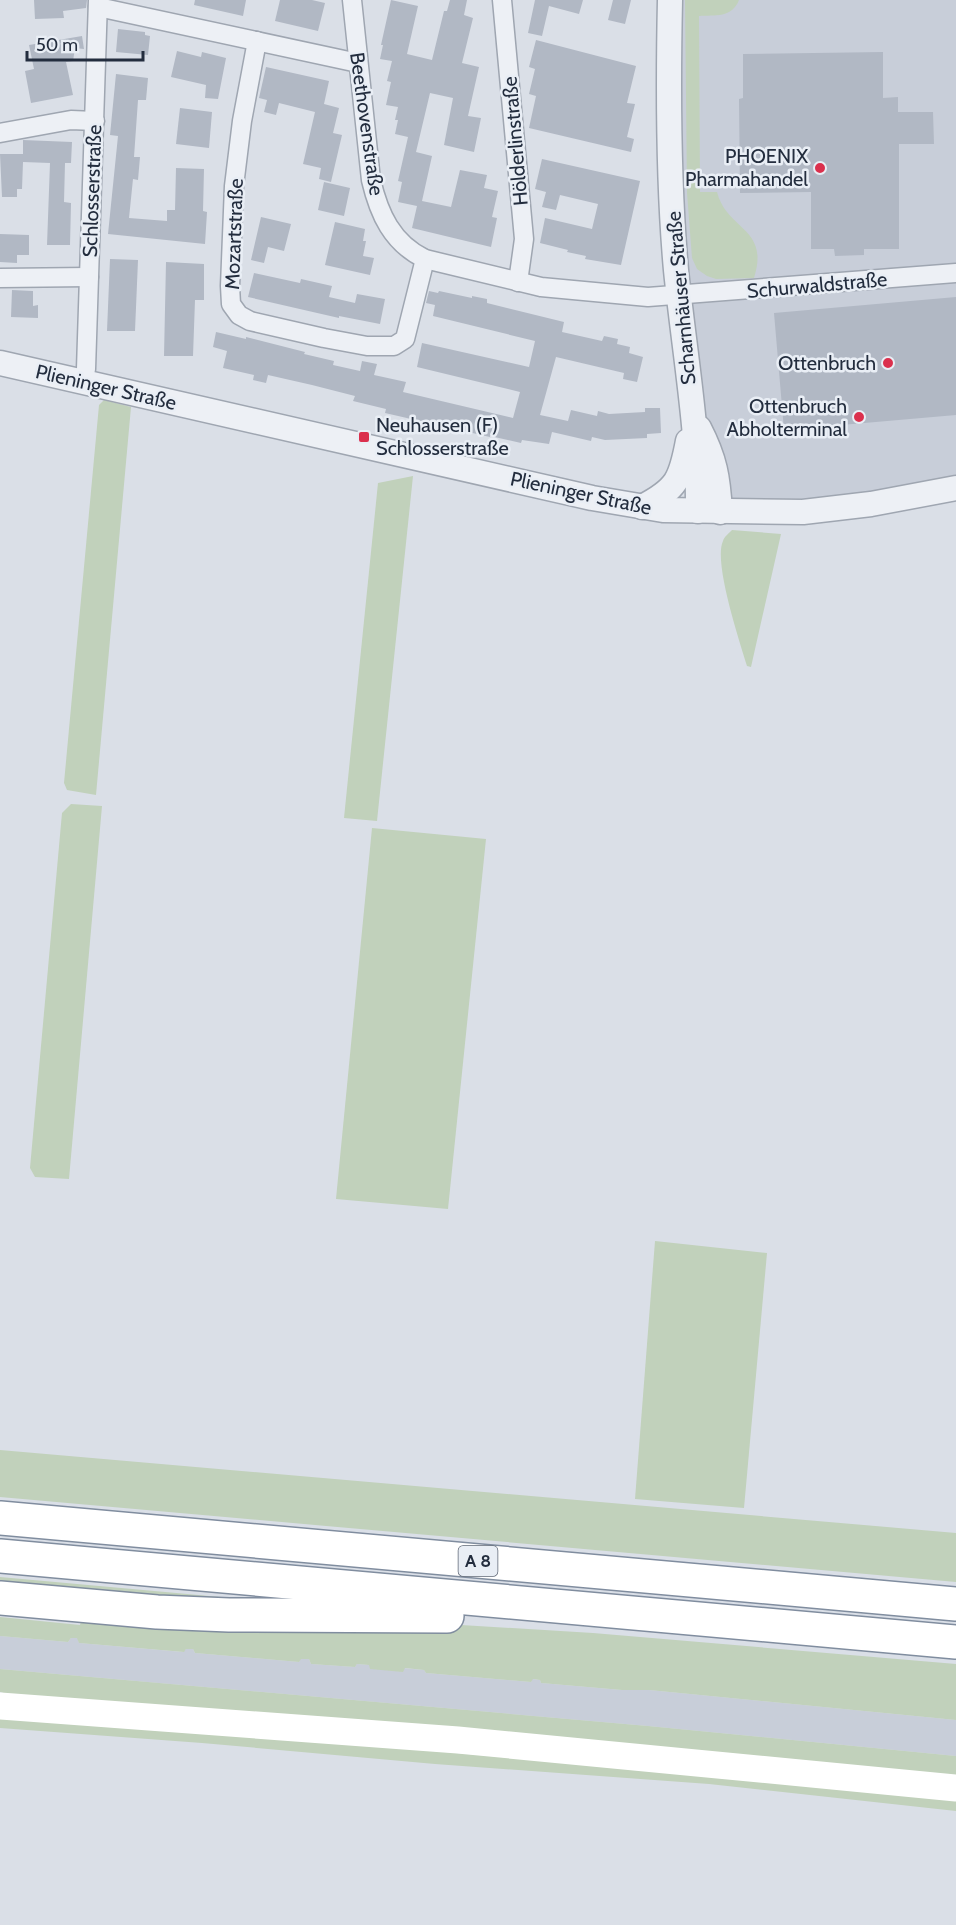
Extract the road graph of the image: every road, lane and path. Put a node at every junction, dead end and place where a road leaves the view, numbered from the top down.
1 (352, 0) edge
2 (502, 0) edge
3 (670, 0) edge
4 (98, 3) edge
5 (256, 41) junction
6 (357, 63) junction
7 (95, 121) junction
8 (0, 133) edge
9 (425, 258) junction
10 (956, 273) edge
11 (89, 277) junction
12 (0, 278) edge
13 (518, 282) junction
14 (679, 296) junction
15 (0, 363) edge
16 (83, 382) junction
17 (692, 415) junction
18 (956, 488) edge
19 (642, 507) junction
20 (709, 512) junction
21 (0, 1518) edge
22 (0, 1556) edge
23 (0, 1598) edge
24 (956, 1604) edge
25 (582, 1609) junction
26 (956, 1642) edge
27 (0, 1706) edge
28 (956, 1788) edge

1 - 6 street, Beethovenstraße
2 - 13 street, Hölderlinstraße
3 - 14 street, Scharnhäuser Straße
4 - 5 street
4 - 7 street, Schlosserstraße
5 - 6 street
5 - 9 street, Mozartstraße
6 - 9 street, Beethovenstraße
7 - 8 street
7 - 11 street, Schlosserstraße
9 - 13 street, Beethovenstraße
10 - 14 street, Schurwaldstraße
11 - 12 street
11 - 16 street, Schlosserstraße
13 - 14 street, Beethovenstraße
14 - 17 street, Scharnhäuser Straße
15 - 16 street, Plieninger Straße
16 - 19 street, Plieninger Straße
17 - 19 street, Scharnhäuser Straße
17 - 20 street, Scharnhäuser Straße
18 - 20 street, Plieninger Straße
19 - 20 street, Plieninger Straße
21 - 24 highway, A 8
22 - 25 highway, A 8
23 - 25 highway
25 - 26 highway, A 8
27 - 28 main road

